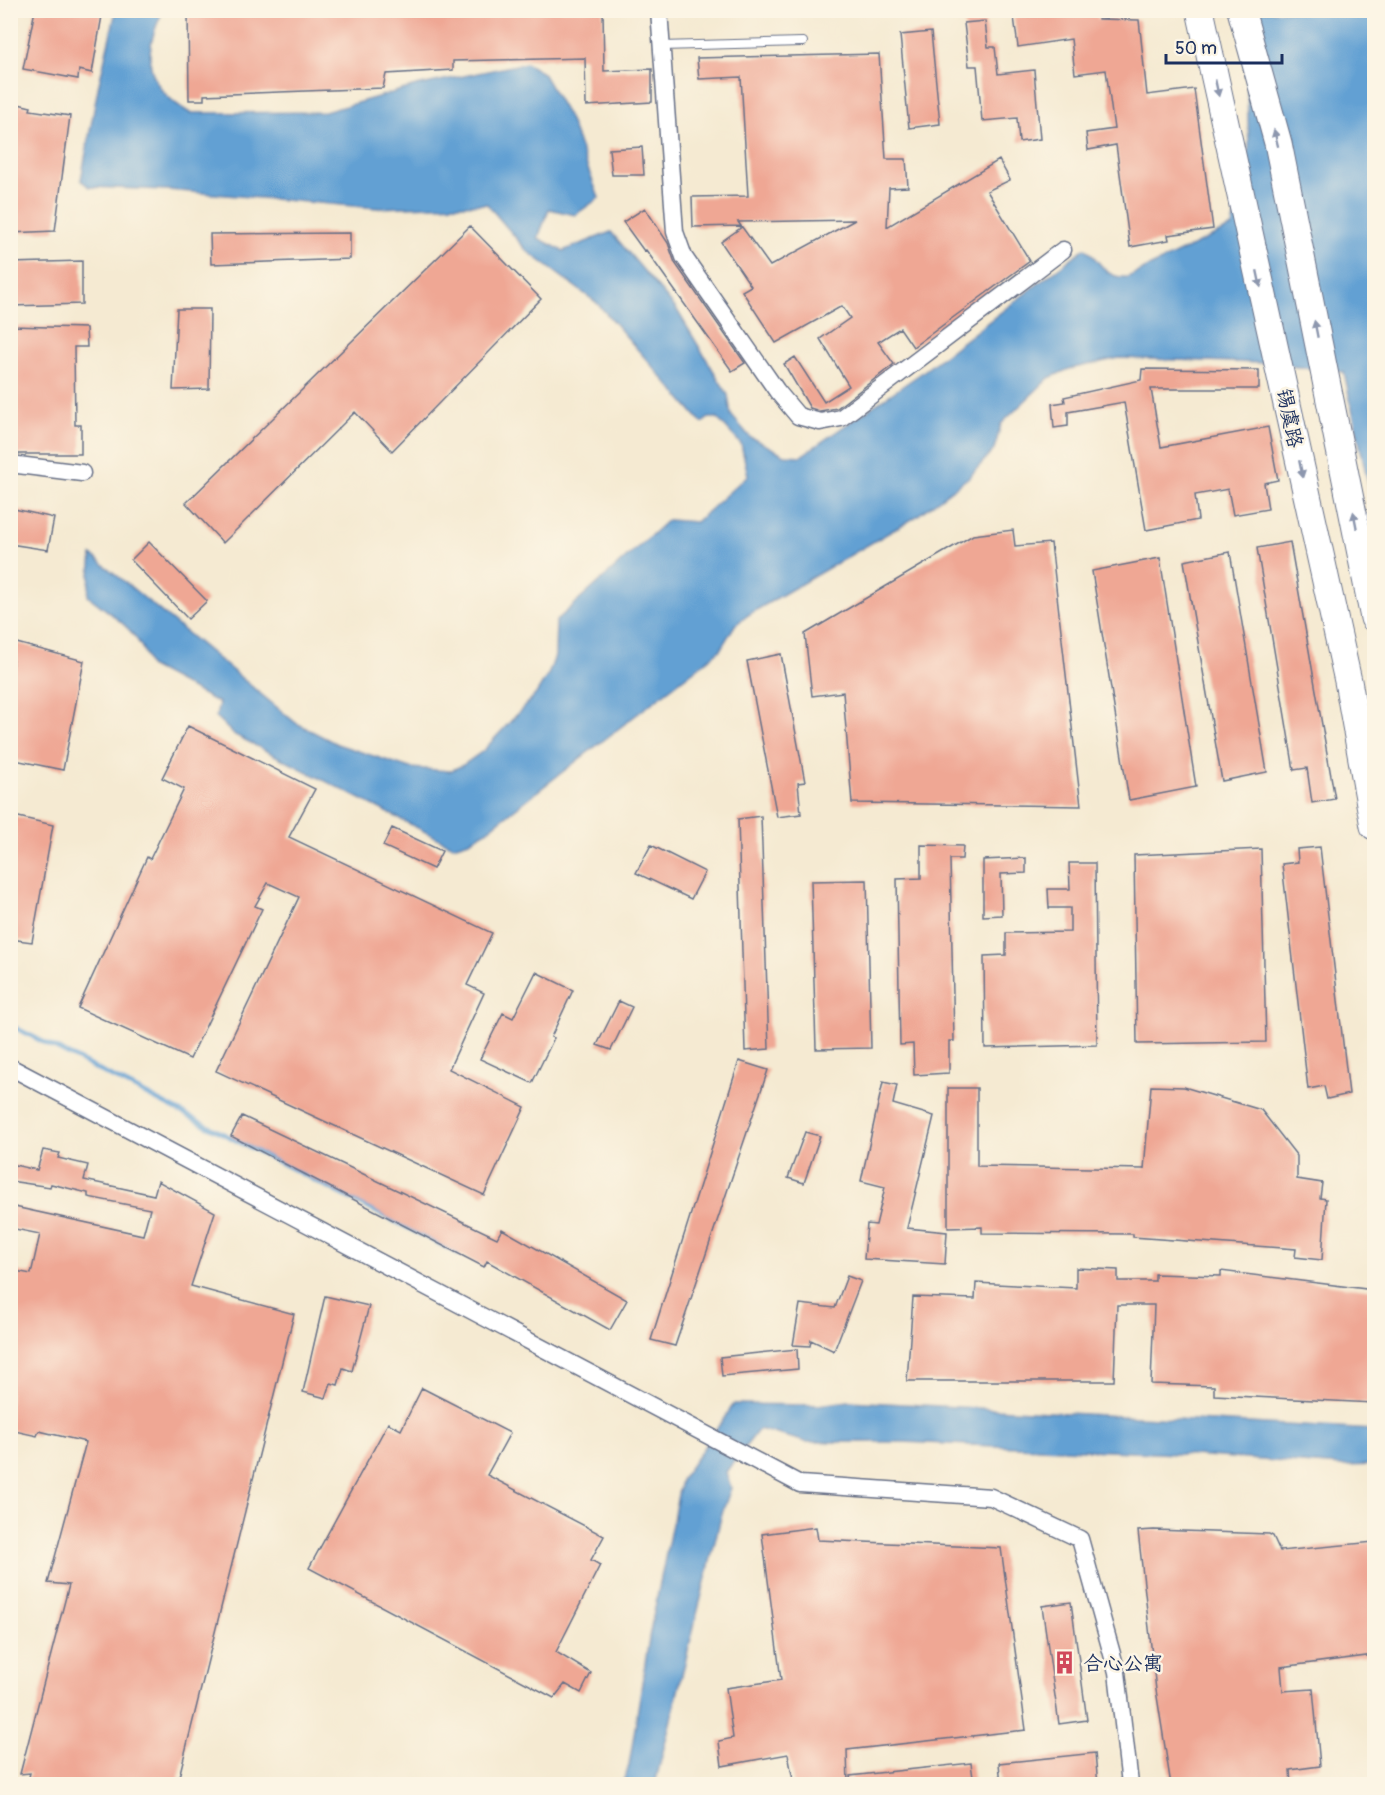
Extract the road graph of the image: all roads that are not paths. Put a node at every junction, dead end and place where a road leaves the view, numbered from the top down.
1 (659, 10) edge
2 (1200, 10) edge
3 (1242, 10) edge
4 (803, 42) dead end
5 (662, 46) junction
6 (1062, 250) dead end
7 (10, 464) edge
8 (82, 473) dead end
9 (1374, 618) edge
10 (1374, 826) edge
11 (10, 1067) edge
12 (1130, 1785) edge

1 - 5 street
2 -> 10 main road, 锡虞路
9 -> 3 main road
4 - 5 lane
5 - 6 street
7 - 8 street
11 - 12 street

